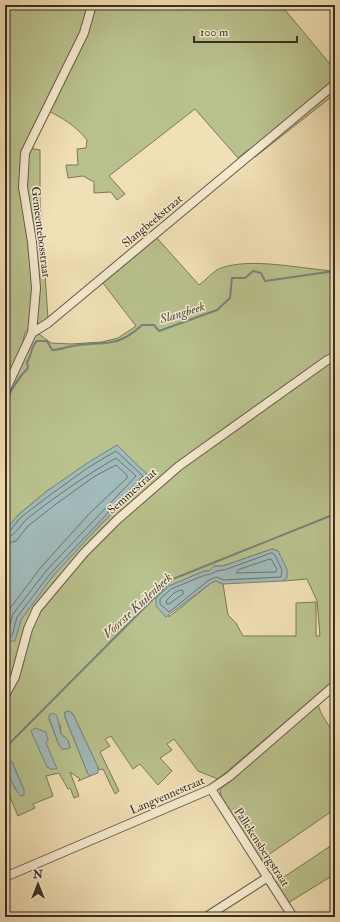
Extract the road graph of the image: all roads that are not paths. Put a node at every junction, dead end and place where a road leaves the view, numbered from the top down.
1 (92, 5) edge
2 (335, 84) edge
3 (32, 333) junction
4 (335, 356) edge
5 (5, 391) edge
6 (335, 685) edge
7 (5, 695) edge
8 (211, 790) junction
9 (5, 877) edge
10 (268, 877) junction
11 (171, 917) edge
12 (178, 917) edge
13 (206, 917) edge
14 (293, 917) edge

1 - 3 street, Gemeentebosstraat
2 - 3 street, Slangbeekstraat
3 - 5 street
4 - 7 street, Semmestraat
6 - 8 street, Langvennestraat
8 - 9 street, Langvennestraat
8 - 10 street, Pallekensbergstraat
10 - 13 street
10 - 14 street, Pallekensbergstraat
11 - 12 street

